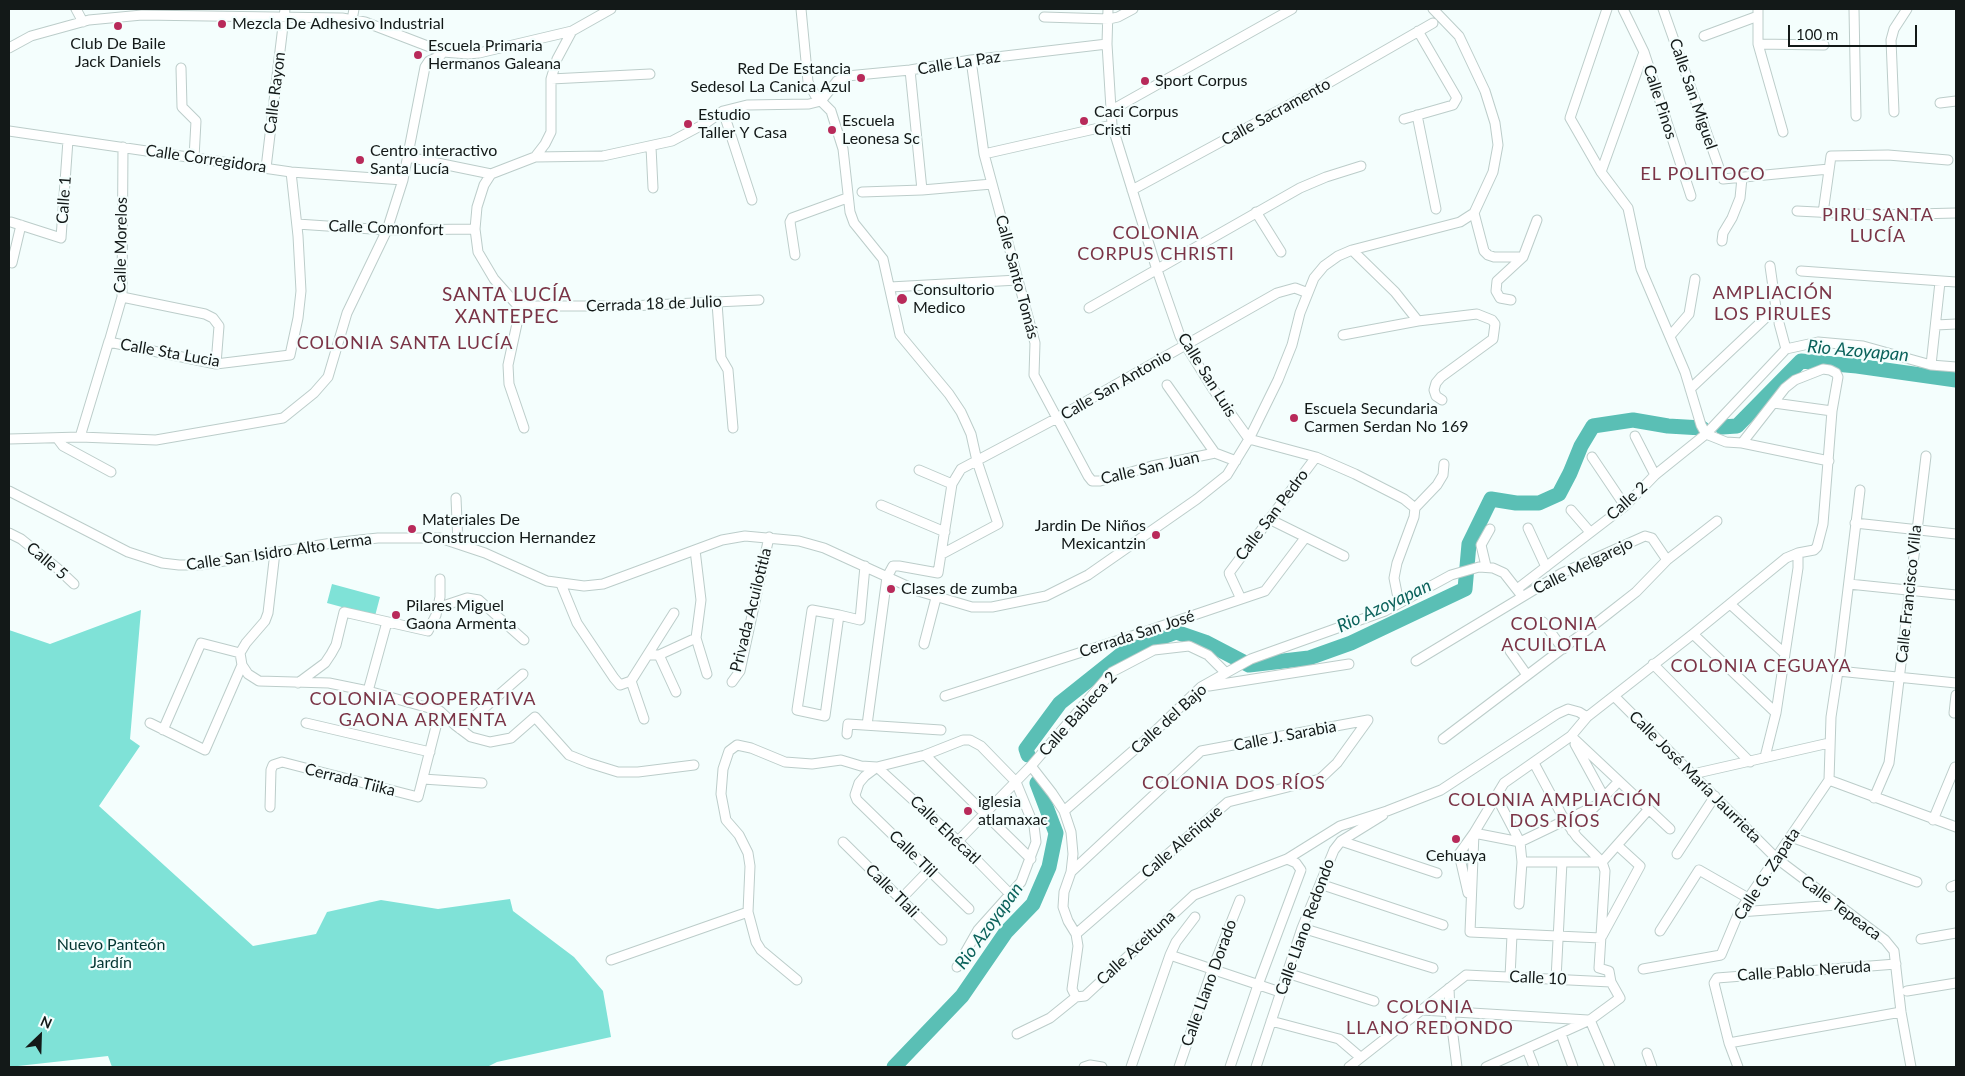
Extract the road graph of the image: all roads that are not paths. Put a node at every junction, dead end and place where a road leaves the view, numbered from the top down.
1 (76, 9) edge
2 (354, 9) edge
3 (611, 9) edge
4 (801, 9) edge
5 (1108, 9) edge
6 (1133, 9) edge
7 (1292, 9) edge
8 (1433, 9) edge
9 (1607, 9) edge
10 (1623, 9) edge
11 (1663, 9) edge
12 (1854, 9) edge
13 (1907, 9) edge
14 (1758, 12) edge
15 (285, 13) edge
16 (1044, 17) dead end
17 (1109, 19) junction
18 (352, 20) junction
19 (83, 22) junction
20 (1433, 23) dead end
21 (572, 31) junction
22 (1418, 31) junction
23 (1704, 36) dead end
24 (1107, 44) junction
25 (1758, 44) junction
26 (1824, 45) dead end
27 (9, 48) edge
28 (444, 52) junction
29 (1644, 52) junction
30 (971, 60) junction
31 (180, 68) dead end
32 (910, 70) junction
33 (650, 74) dead end
34 (551, 79) junction
35 (822, 101) junction
36 (1956, 101) edge
37 (1940, 104) dead end
38 (723, 111) junction
39 (1110, 111) junction
40 (1894, 112) dead end
41 (1417, 115) junction
42 (1856, 116) dead end
43 (1404, 119) dead end
44 (1112, 125) junction
45 (9, 131) edge
46 (1783, 132) dead end
47 (68, 140) junction
48 (123, 147) junction
49 (651, 147) junction
50 (984, 154) junction
51 (408, 157) junction
52 (535, 157) junction
53 (194, 158) junction
54 (1948, 160) dead end
55 (1361, 166) dead end
56 (266, 168) junction
57 (1829, 169) junction
58 (291, 172) junction
59 (1600, 172) junction
60 (492, 174) junction
61 (1742, 178) junction
62 (404, 180) junction
63 (992, 184) junction
64 (652, 188) dead end
65 (922, 190) junction
66 (1132, 190) junction
67 (862, 192) dead end
68 (1691, 196) dead end
69 (848, 198) junction
70 (752, 200) dead end
71 (1436, 209) dead end
72 (1798, 211) dead end
73 (1256, 212) junction
74 (1474, 213) junction
75 (1823, 213) junction
76 (1956, 213) edge
77 (1537, 220) dead end
78 (297, 224) junction
79 (475, 229) junction
80 (387, 230) junction
81 (1722, 241) dead end
82 (1352, 250) junction
83 (1281, 252) dead end
84 (795, 255) dead end
85 (1523, 257) junction
86 (12, 262) dead end
87 (1770, 266) dead end
88 (1157, 270) junction
89 (1802, 271) dead end
90 (1018, 280) junction
91 (1695, 280) dead end
92 (1940, 282) junction
93 (1956, 282) edge
94 (890, 287) junction
95 (1308, 293) junction
96 (122, 297) junction
97 (759, 300) dead end
98 (1511, 300) dead end
99 (716, 303) junction
100 (518, 306) junction
101 (1089, 308) dead end
102 (1418, 321) junction
103 (1780, 323) dead end
104 (1956, 324) edge
105 (1936, 325) junction
106 (1343, 335) dead end
107 (1670, 336) junction
108 (109, 342) junction
109 (1185, 345) junction
110 (1786, 349) junction
111 (216, 364) junction
112 (1931, 365) junction
113 (1956, 367) edge
114 (1167, 385) dead end
115 (1690, 389) junction
116 (1442, 400) dead end
117 (1774, 403) junction
118 (1832, 411) junction
119 (1057, 418) junction
120 (524, 428) dead end
121 (734, 428) dead end
122 (1706, 434) junction
123 (1635, 436) dead end
124 (80, 437) junction
125 (58, 438) junction
126 (9, 439) edge
127 (1248, 439) junction
128 (1742, 443) junction
129 (1215, 453) junction
130 (1926, 456) dead end
131 (1316, 457) junction
132 (1592, 457) dead end
133 (1236, 461) junction
134 (1829, 461) junction
135 (977, 462) junction
136 (1444, 464) dead end
137 (919, 470) dead end
138 (111, 472) dead end
139 (1655, 475) junction
140 (1092, 481) joint
141 (952, 484) junction
142 (1860, 490) dead end
143 (9, 491) edge
144 (456, 498) dead end
145 (881, 505) dead end
146 (1625, 506) junction
147 (1415, 508) junction
148 (1571, 510) dead end
149 (1269, 519) junction
150 (1717, 521) dead end
151 (1855, 523) junction
152 (1528, 528) dead end
153 (1490, 529) dead end
154 (1916, 530) junction
155 (945, 532) junction
156 (1590, 532) junction
157 (9, 533) edge
158 (1956, 534) edge
159 (769, 537) junction
160 (1305, 538) junction
161 (458, 544) junction
162 (695, 550) junction
163 (276, 552) junction
164 (1798, 553) junction
165 (942, 554) junction
166 (1344, 556) dead end
167 (1667, 560) junction
168 (865, 566) junction
169 (1482, 567) junction
170 (1546, 567) junction
171 (887, 577) junction
172 (440, 579) dead end
173 (74, 584) dead end
174 (560, 584) junction
175 (1849, 584) junction
176 (1910, 589) junction
177 (1520, 593) junction
178 (1956, 595) edge
179 (936, 598) junction
180 (1240, 599) junction
181 (1399, 602) junction
182 (1730, 604) junction
183 (437, 608) junction
184 (674, 613) dead end
185 (839, 615) junction
186 (387, 622) junction
187 (1543, 622) dead end
188 (1693, 634) junction
189 (696, 638) junction
190 (524, 640) dead end
191 (924, 644) dead end
192 (1563, 649) junction
193 (1510, 651) dead end
194 (240, 653) junction
195 (1784, 653) junction
196 (648, 655) junction
197 (659, 655) junction
198 (1416, 661) dead end
199 (1349, 664) dead end
200 (1653, 664) junction
201 (242, 665) junction
202 (1230, 671) junction
203 (1838, 671) junction
204 (523, 674) dead end
205 (707, 674) dead end
206 (1527, 676) junction
207 (1900, 678) junction
208 (732, 682) dead end
209 (298, 683) junction
210 (627, 683) junction
211 (1956, 684) edge
212 (1201, 687) junction
213 (368, 691) junction
214 (676, 692) dead end
215 (1956, 695) edge
216 (945, 696) dead end
217 (1614, 696) junction
218 (440, 711) junction
219 (1776, 713) junction
220 (1954, 713) dead end
221 (1587, 717) junction
222 (644, 719) dead end
223 (1368, 720) joint
224 (150, 723) dead end
225 (306, 724) dead end
226 (867, 725) junction
227 (460, 729) junction
228 (163, 730) junction
229 (941, 730) dead end
230 (847, 734) dead end
231 (1571, 736) junction
232 (1443, 739) dead end
233 (1829, 743) junction
234 (430, 752) junction
235 (925, 755) junction
236 (1765, 757) junction
237 (1750, 762) junction
238 (1534, 763) junction
239 (694, 765) dead end
240 (1031, 766) junction
241 (878, 767) junction
242 (1955, 767) dead end
243 (1693, 774) junction
244 (423, 779) junction
245 (1829, 780) junction
246 (1619, 781) junction
247 (1016, 782) junction
248 (482, 783) dead end
249 (1496, 796) junction
250 (1715, 796) junction
251 (1604, 797) junction
252 (1874, 798) junction
253 (1596, 805) junction
254 (270, 807) dead end
255 (1649, 809) junction
256 (1064, 811) junction
257 (1387, 811) junction
258 (985, 814) junction
259 (1564, 819) junction
260 (1933, 820) junction
261 (1956, 827) edge
262 (1670, 829) dead end
263 (1572, 831) junction
264 (1474, 833) junction
265 (1791, 838) junction
266 (958, 841) junction
267 (1341, 841) junction
268 (843, 842) dead end
269 (1520, 842) junction
270 (1617, 845) junction
271 (1677, 854) dead end
272 (1776, 858) junction
273 (1031, 859) junction
274 (1287, 859) junction
275 (1522, 862) junction
276 (1562, 862) junction
277 (1602, 862) junction
278 (930, 870) junction
279 (1071, 872) junction
280 (1437, 873) dead end
281 (1917, 882) dead end
282 (1320, 884) junction
283 (1011, 896) junction
284 (1748, 898) junction
285 (900, 900) junction
286 (1240, 900) dead end
287 (1519, 904) dead end
288 (1837, 905) junction
289 (1471, 907) junction
290 (969, 910) dead end
291 (748, 912) junction
292 (1738, 912) junction
293 (1194, 917) dead end
294 (1443, 924) dead end
295 (1302, 928) junction
296 (1660, 931) dead end
297 (1956, 933) edge
298 (1076, 934) junction
299 (1512, 936) junction
300 (1558, 936) junction
301 (1601, 938) junction
302 (1921, 939) dead end
303 (942, 940) dead end
304 (1170, 955) junction
305 (611, 960) dead end
306 (1896, 964) junction
307 (957, 967) dead end
308 (1433, 968) dead end
309 (1643, 968) dead end
310 (1212, 970) junction
311 (1287, 973) junction
312 (1510, 977) junction
313 (1556, 979) junction
314 (797, 980) dead end
315 (1611, 982) junction
316 (1956, 983) edge
317 (1258, 985) junction
318 (1449, 988) junction
319 (1907, 991) dead end
320 (1280, 992) junction
321 (1076, 997) junction
322 (1374, 1001) dead end
323 (1422, 1010) junction
324 (1450, 1012) junction
325 (1901, 1012) junction
326 (1590, 1020) junction
327 (1271, 1021) junction
328 (1017, 1034) dead end
329 (1561, 1034) junction
330 (1729, 1043) junction
331 (1527, 1049) junction
332 (1647, 1053) dead end
333 (1360, 1057) junction
334 (1131, 1066) edge
335 (1260, 1066) edge
336 (1497, 1066) edge
337 (1084, 1067) edge
338 (1102, 1067) edge
339 (1179, 1067) edge
340 (1230, 1067) edge
341 (1349, 1067) edge
342 (1457, 1067) edge
343 (1486, 1067) edge
344 (1534, 1067) edge
345 (1573, 1067) edge
346 (1610, 1067) edge
347 (1652, 1067) edge
348 (1738, 1067) edge
349 (1911, 1067) edge

1 - 19 street
2 - 18 street
3 - 21 street
4 - 35 street
5 - 17 street, Calle San Luis
6 - 17 street
7 - 39 street
8 - 74 street
9 - 59 street
10 - 29 street, Calle Pinos
11 - 61 street, Calle San Miguel
12 - 42 street
13 - 40 street
14 - 23 street
14 - 25 street
15 - 18 street
15 - 19 street
15 - 56 street, Calle Rayon
16 - 17 street
17 - 24 street, Calle San Luis
18 - 28 street
19 - 27 street
20 - 22 street, Calle Sacramento
21 - 28 street
21 - 34 street
22 - 41 street
22 - 66 street, Calle Sacramento
24 - 30 street, Calle La Paz
24 - 39 street, Calle San Luis
25 - 26 street
25 - 46 street
28 - 51 street
29 - 59 street
29 - 68 street, Calle Pinos
30 - 32 street, Calle La Paz
30 - 50 street, Calle Santo Tomás
31 - 53 street
32 - 35 street, Calle La Paz
32 - 65 street
33 - 34 street
34 - 52 street
35 - 38 street
35 - 69 street
36 - 37 street
38 - 49 street
38 - 70 street
39 - 44 street, Calle San Luis
41 - 43 street
41 - 71 street
44 - 50 street
44 - 66 street, Calle San Luis
45 - 47 street, Calle Corregidora
47 - 48 street, Calle Corregidora
47 - 86 street, Calle 1
48 - 53 street, Calle Corregidora
48 - 96 street, Calle Morelos
49 - 52 street
49 - 64 street
50 - 63 street, Calle Santo Tomás
51 - 60 street
51 - 62 street
52 - 60 street
53 - 56 street, Calle Corregidora
54 - 57 street
55 - 73 street
56 - 58 street, Calle Corregidora
57 - 61 street
57 - 75 street
58 - 62 street, Calle Corregidora
58 - 78 street
59 - 107 street
60 - 79 street
61 - 81 street
62 - 80 street
63 - 65 street
63 - 90 street, Calle Santo Tomás
65 - 67 street
66 - 88 street, Calle San Luis
69 - 84 street
69 - 94 street
72 - 75 street
73 - 83 street
73 - 88 street
74 - 82 street, Calle San Isidro Alto Lerma
74 - 85 street
75 - 76 street
77 - 85 street
78 - 80 street, Calle Comonfort
78 - 111 street, Calle Sta Lucia
79 - 80 street, Calle Comonfort
79 - 100 street
80 - 124 street
82 - 95 street, Calle San Isidro Alto Lerma
82 - 102 street
85 - 98 street
87 - 115 street
88 - 101 street
88 - 109 street, Calle San Luis
89 - 92 street
90 - 94 street
90 - 119 street, Calle Santo Tomás
91 - 107 street
92 - 93 street
92 - 105 street
94 - 135 street
95 - 109 street, Calle San Antonio
95 - 127 street, Calle San Isidro Alto Lerma
96 - 108 street, Calle Morelos
96 - 111 street
97 - 99 street, Cerrada 18 de Julio
99 - 100 street, Cerrada 18 de Julio
99 - 121 street
100 - 120 street
102 - 106 street
102 - 116 street
103 - 110 street
104 - 105 street
105 - 112 street
107 - 115 street
108 - 111 street, Calle Sta Lucia
108 - 124 street, Calle Morelos
109 - 119 street, Calle San Antonio
109 - 127 street, Calle San Luis
110 - 112 street
110 - 122 street, Calle 2
112 - 113 street
114 - 129 street
115 - 122 street
117 - 118 street
117 - 118 street
117 - 128 street
118 - 134 street
119 - 135 street, Calle San Antonio
119 - 140 street, Calle Santo Tomás
122 - 128 street
122 - 139 street, Calle 2
123 - 139 street
124 - 125 street
125 - 126 street
125 - 138 street
127 - 131 street
127 - 133 street, Calle San Isidro Alto Lerma
128 - 134 street
129 - 133 street, Calle San Juan
129 - 140 street, Calle San Juan
130 - 154 street, Calle Francisco Villa
131 - 147 street
131 - 149 street, Calle San Pedro
132 - 146 street
133 - 179 street, Calle San Isidro Alto Lerma
134 - 164 street
135 - 141 street, Calle San Antonio
135 - 165 street
136 - 147 street
137 - 141 street
139 - 146 street, Calle 2
141 - 155 street
142 - 151 street
143 - 163 street, Calle San Isidro Alto Lerma
144 - 161 street
145 - 155 street
146 - 156 street, Calle 2
147 - 181 street
148 - 156 street
149 - 160 street
149 - 180 street, Calle San Pedro
150 - 167 street
151 - 154 street
151 - 175 street
152 - 170 street
153 - 169 street
154 - 158 street
154 - 176 street, Calle Francisco Villa
155 - 165 street
156 - 170 street, Calle 2
157 - 173 street, Calle 5
159 - 162 street, Calle San Isidro Alto Lerma
159 - 168 street, Calle San Isidro Alto Lerma
159 - 208 street, Privada Acuilotitla
160 - 166 street
160 - 180 street, Cerrada San José
161 - 163 street, Calle San Isidro Alto Lerma
161 - 174 street, Calle San Isidro Alto Lerma
162 - 174 street, Calle San Isidro Alto Lerma
162 - 189 street
163 - 194 street
164 - 182 street
164 - 195 street
165 - 171 street
167 - 177 street, Calle Melgarejo
167 - 192 street
168 - 171 street, Calle San Isidro Alto Lerma
168 - 185 street
169 - 177 street
169 - 181 street, Calle del Bajo
170 - 177 street, Calle 2
171 - 179 street, Calle San Isidro Alto Lerma
171 - 226 street
172 - 183 street
174 - 210 street
175 - 176 street
175 - 203 street
176 - 178 street
176 - 207 street, Calle Francisco Villa
177 - 198 street, Calle Melgarejo
179 - 191 street
180 - 216 street, Cerrada San José
181 - 202 street, Calle del Bajo
182 - 188 street
182 - 195 street
183 - 186 street
183 - 190 street
184 - 196 street
185 - 185 street
186 - 209 street
186 - 213 street
187 - 192 street
188 - 200 street
188 - 219 street
189 - 197 street
189 - 205 street
192 - 206 street
193 - 206 street
194 - 201 street
194 - 228 street
195 - 219 street
196 - 197 street
196 - 210 street
197 - 214 street
199 - 212 street
200 - 217 street
200 - 237 street
201 - 209 street
201 - 228 street
202 - 212 street, Calle del Bajo
202 - 240 street, Calle Babieca 2
203 - 207 street
203 - 233 street
204 - 227 street
206 - 232 street
207 - 211 street
207 - 252 street, Calle Francisco Villa
209 - 213 street
210 - 222 street
212 - 256 street, Calle del Bajo
213 - 218 street
215 - 220 street
217 - 221 street
217 - 243 street, Calle José María Jaurrieta
218 - 227 street
218 - 234 street
219 - 236 street
221 - 231 street
221 - 257 street
223 - 279 street, Calle J. Sarabia
223 - 298 street, Calle Aleñique
224 - 228 street
225 - 234 street
226 - 229 street
226 - 230 street
227 - 239 street
231 - 238 street
231 - 246 street
231 - 251 street
233 - 236 street
233 - 245 street
234 - 244 street
235 - 241 street
235 - 247 street
235 - 258 street
236 - 237 street
237 - 243 street
238 - 249 street
238 - 259 street
240 - 247 street, Calle Babieca 2
240 - 256 street
241 - 266 street, Calle Ehécatl
241 - 278 street, Calle Tlil
241 - 291 street
242 - 260 street
243 - 250 street, Calle José María Jaurrieta
244 - 248 street
244 - 254 street, Cerrada Tiika
245 - 252 street
245 - 265 street, Calle G. Zapata
246 - 251 street
246 - 255 street
247 - 258 street, Calle Babieca 2
247 - 273 street
249 - 264 street
249 - 269 street
250 - 271 street
250 - 272 street, Calle José María Jaurrieta
251 - 253 street
252 - 260 street
253 - 259 street
253 - 263 street
255 - 262 street
255 - 270 street
256 - 279 street
257 - 267 street, Calle Llano Redondo
257 - 274 street
258 - 266 street, Calle Babieca 2
258 - 273 street
259 - 263 street
259 - 269 street
260 - 261 street
263 - 277 street
264 - 269 street
264 - 289 street
264 - 289 street
265 - 272 street, Calle G. Zapata
265 - 281 street
266 - 283 street, Calle Ehécatl
267 - 280 street
267 - 282 street, Calle Llano Redondo
268 - 285 street, Calle Tlali
269 - 275 street
270 - 277 street
270 - 301 street
272 - 284 street, Calle G. Zapata
272 - 288 street, Calle Tepeaca
273 - 283 street
274 - 317 street, Calle Llano Redondo
274 - 321 street, Calle Aceituna
275 - 276 street
275 - 287 street
276 - 277 street
276 - 300 street
277 - 301 street
278 - 285 street
278 - 290 street, Calle Tlil
279 - 298 street
282 - 294 street
282 - 295 street, Calle Llano Redondo
283 - 307 street
284 - 292 street, Calle G. Zapata
284 - 296 street
285 - 303 street, Calle Tlali
286 - 310 street, Calle Llano Dorado
288 - 292 street
288 - 306 street, Calle Tepeaca
289 - 299 street
291 - 305 street
291 - 314 street
292 - 309 street, Calle G. Zapata
293 - 304 street
295 - 308 street
295 - 311 street, Calle Llano Redondo
297 - 302 street
298 - 321 street
299 - 300 street
299 - 312 street
300 - 301 street
300 - 313 street
301 - 315 street
304 - 310 street
304 - 334 street
306 - 325 street, Calle Tepeaca
306 - 330 street, Calle Pablo Neruda
310 - 317 street
310 - 339 street, Calle Llano Dorado
311 - 320 street, Calle Llano Redondo
311 - 322 street
312 - 313 street, Calle 10
312 - 318 street, Calle 10
313 - 315 street, Calle 10
315 - 326 street
316 - 319 street
317 - 320 street
317 - 340 street, Calle Llano Redondo
318 - 323 street
318 - 324 street
320 - 327 street, Calle Llano Redondo
321 - 328 street, Calle Aceituna
323 - 324 street
323 - 333 street
324 - 326 street
324 - 342 street
325 - 330 street
325 - 349 street, Calle Tepeaca
326 - 329 street
326 - 346 street
327 - 333 street
327 - 335 street, Calle Llano Redondo
329 - 331 street
329 - 345 street
330 - 348 street
331 - 336 street
331 - 344 street
332 - 347 street
333 - 341 street
336 - 343 street
337 - 338 street

